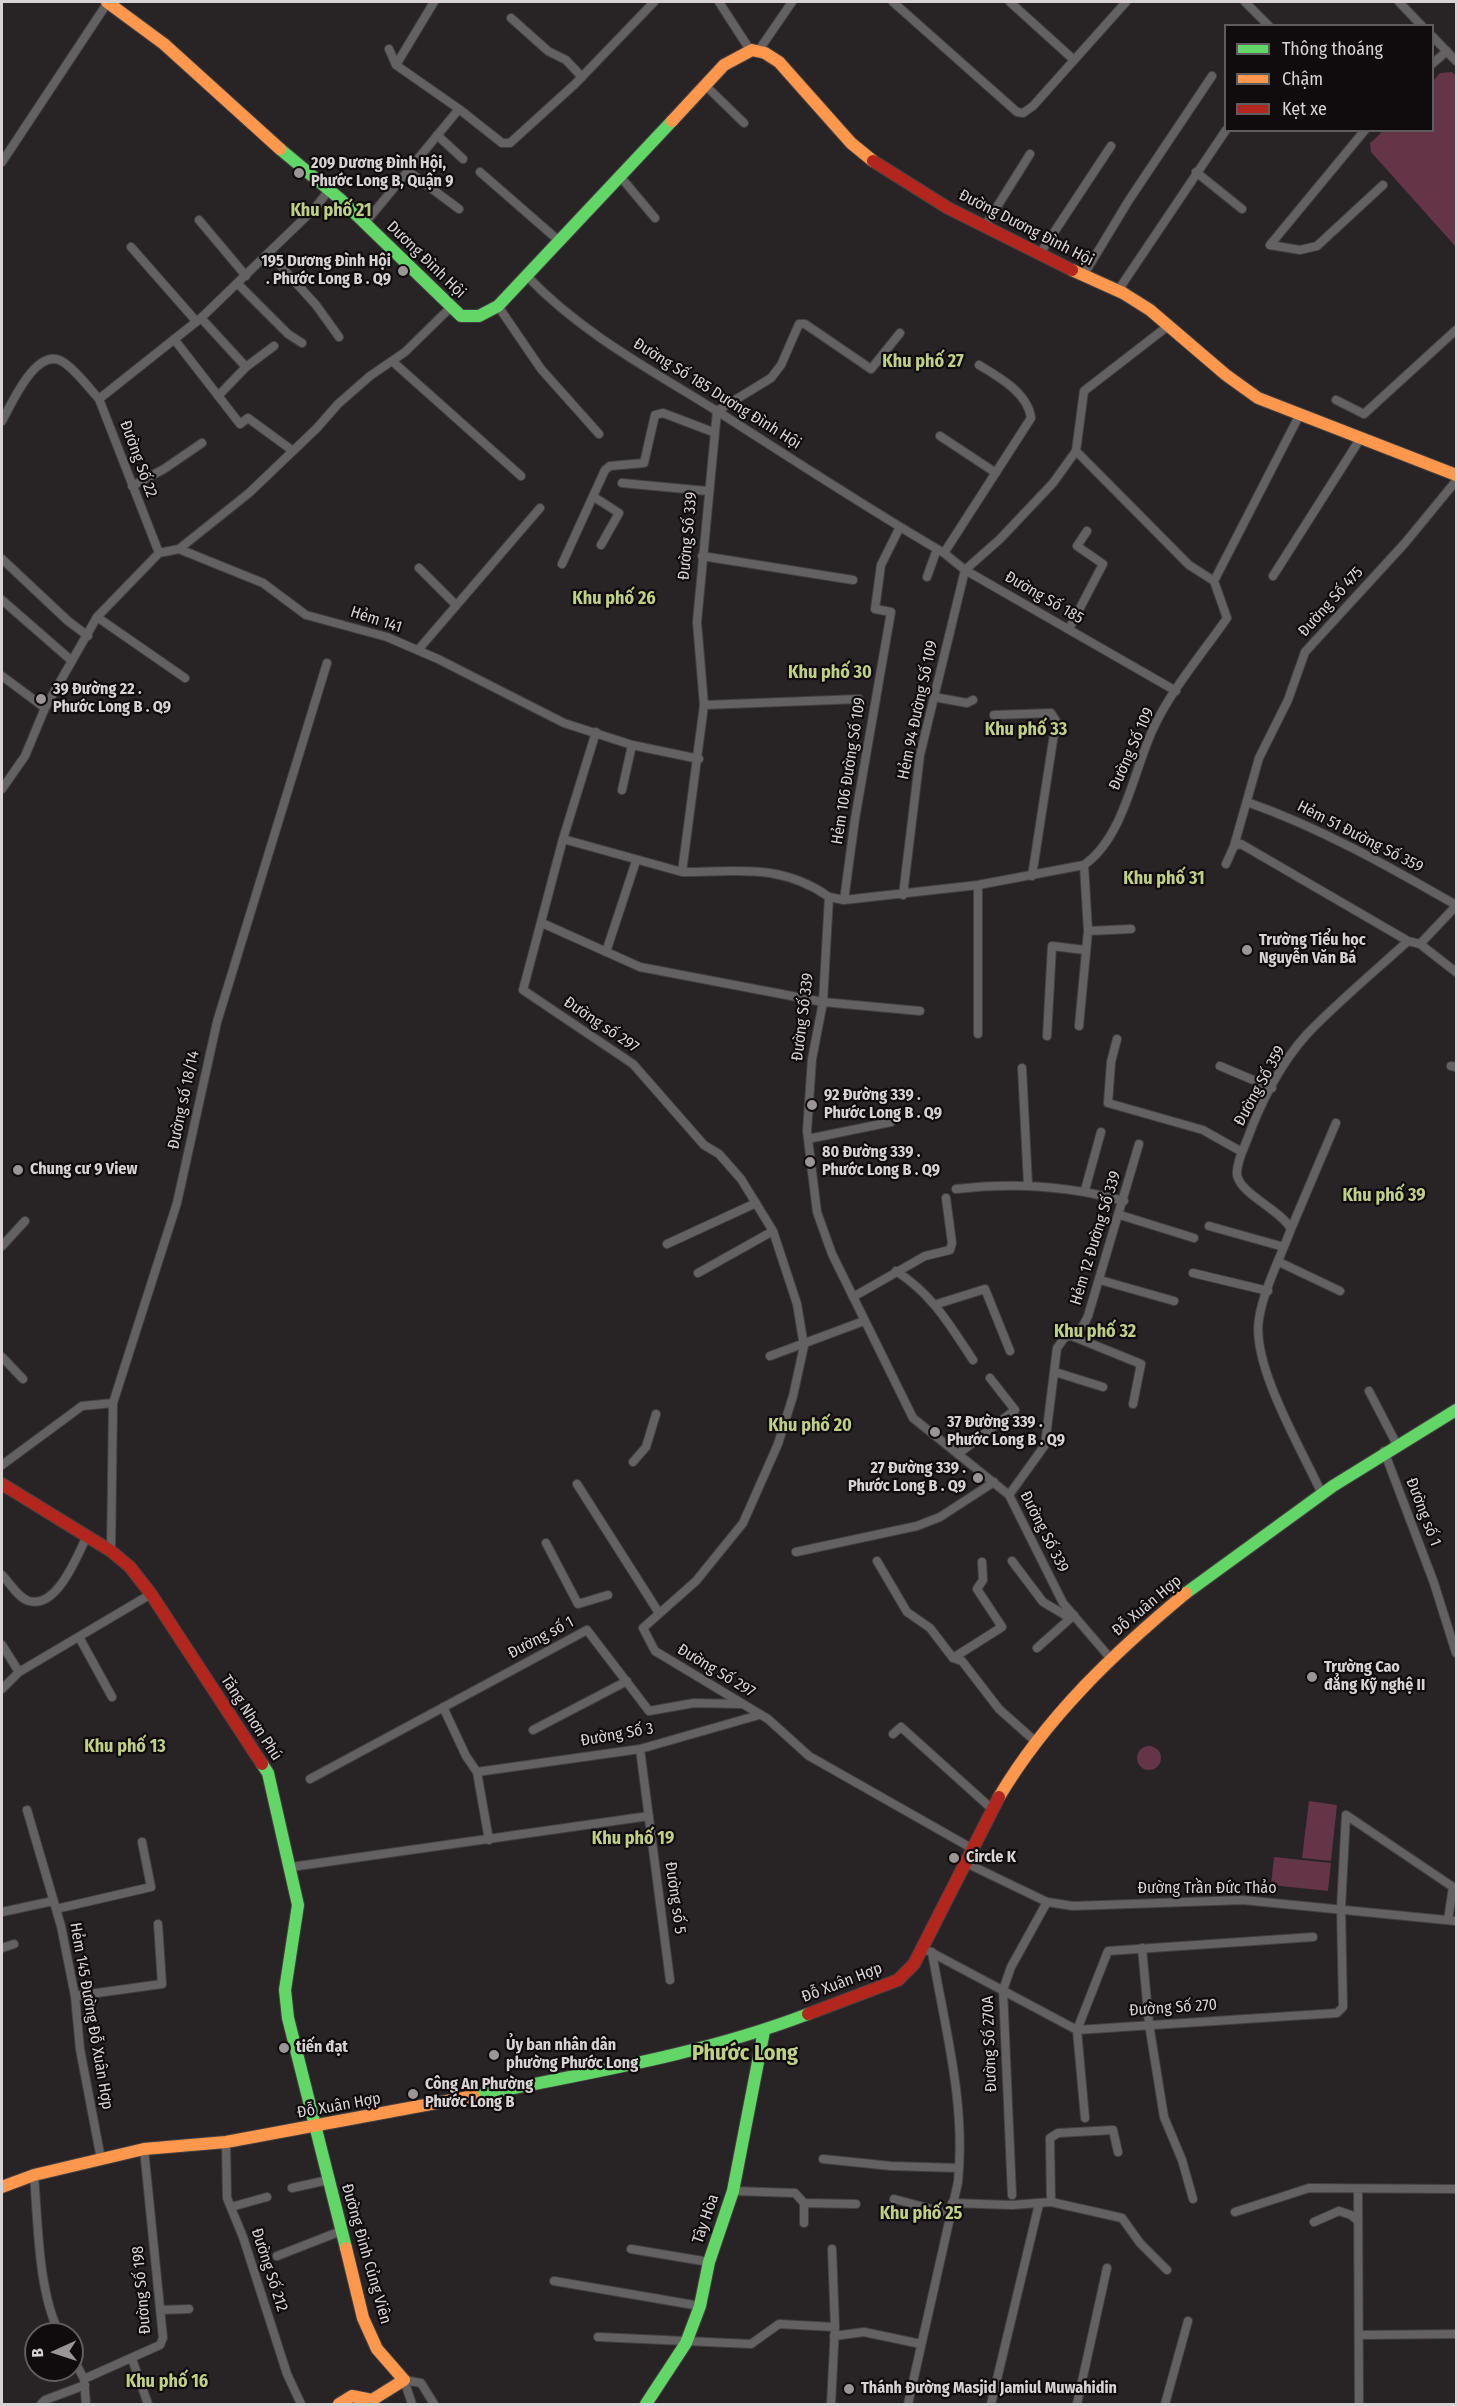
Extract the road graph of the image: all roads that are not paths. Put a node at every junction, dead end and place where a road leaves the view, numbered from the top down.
1 (107, 2) edge
2 (434, 2) edge
3 (654, 2) edge
4 (719, 2) edge
5 (792, 2) edge
6 (893, 2) edge
7 (1010, 2) edge
8 (1126, 2) edge
9 (1245, 2) edge
10 (1260, 2) edge
11 (1399, 2) edge
12 (1253, 10) junction
13 (511, 18) dead end
14 (1267, 24) edge
15 (1420, 24) edge
16 (1434, 38) edge
17 (389, 49) dead end
18 (754, 50) junction
19 (1446, 51) junction
20 (1074, 60) junction
21 (1456, 61) edge
22 (1434, 62) edge
23 (396, 64) junction
24 (582, 76) junction
25 (1212, 76) dead end
26 (705, 85) junction
27 (459, 109) junction
28 (744, 123) dead end
29 (1225, 132) edge
30 (1363, 132) edge
31 (437, 135) junction
32 (1111, 146) dead end
33 (1030, 154) dead end
34 (463, 159) dead end
35 (2, 162) edge
36 (408, 171) junction
37 (480, 172) dead end
38 (1196, 172) junction
39 (619, 175) junction
40 (1383, 185) dead end
41 (329, 190) junction
42 (459, 209) dead end
43 (1242, 209) dead end
44 (655, 218) dead end
45 (199, 220) dead end
46 (365, 223) junction
47 (985, 226) junction
48 (558, 240) junction
49 (131, 247) dead end
50 (269, 253) junction
51 (1039, 255) junction
52 (246, 276) junction
53 (527, 276) junction
54 (1083, 276) junction
55 (238, 284) junction
56 (1117, 292) junction
57 (498, 306) junction
58 (451, 307) junction
59 (199, 320) junction
60 (1168, 326) junction
61 (1456, 330) edge
62 (900, 333) dead end
63 (339, 337) dead end
64 (174, 339) junction
65 (302, 343) dead end
66 (274, 346) dead end
67 (392, 361) junction
68 (979, 365) dead end
69 (246, 367) junction
70 (218, 396) junction
71 (99, 399) junction
72 (1336, 400) dead end
73 (717, 411) junction
74 (1300, 414) junction
75 (2, 421) edge
76 (713, 432) junction
77 (599, 434) dead end
78 (940, 436) dead end
79 (1360, 439) junction
80 (202, 443) dead end
81 (292, 451) junction
82 (1076, 451) junction
83 (996, 473) junction
84 (1456, 475) edge
85 (521, 476) dead end
86 (1456, 481) edge
87 (622, 483) dead end
88 (132, 486) junction
89 (707, 491) junction
90 (594, 497) junction
91 (540, 508) dead end
92 (900, 527) junction
93 (1087, 531) dead end
94 (602, 545) dead end
95 (179, 549) junction
96 (941, 551) junction
97 (159, 553) junction
98 (702, 556) junction
99 (2, 559) edge
100 (562, 564) dead end
101 (419, 568) dead end
102 (965, 570) junction
103 (1273, 576) dead end
104 (927, 577) dead end
105 (853, 580) dead end
106 (1214, 581) junction
107 (2, 600) edge
108 (456, 605) junction
109 (97, 617) junction
110 (1069, 629) junction
111 (88, 636) junction
112 (418, 650) junction
113 (72, 662) junction
114 (327, 663) dead end
115 (2, 676) edge
116 (185, 678) dead end
117 (1176, 691) junction
118 (934, 697) junction
119 (859, 699) dead end
120 (973, 700) dead end
121 (704, 705) junction
122 (45, 708) junction
123 (994, 715) dead end
124 (596, 732) junction
125 (632, 745) junction
126 (699, 759) junction
127 (2, 789) edge
128 (622, 790) dead end
129 (1247, 802) junction
130 (563, 838) junction
131 (1234, 846) junction
132 (636, 861) junction
133 (1226, 864) dead end
134 (1084, 866) junction
135 (682, 872) junction
136 (1032, 876) junction
137 (978, 885) junction
138 (903, 895) junction
139 (829, 897) junction
140 (844, 900) junction
141 (1456, 905) edge
142 (542, 923) junction
143 (1131, 929) dead end
144 (1088, 931) junction
145 (1408, 941) junction
146 (1420, 944) junction
147 (1085, 951) junction
148 (606, 952) junction
149 (1456, 972) edge
150 (823, 1002) junction
151 (920, 1011) dead end
152 (1079, 1026) dead end
153 (978, 1034) dead end
154 (1047, 1036) dead end
155 (1117, 1039) dead end
156 (1220, 1066) dead end
157 (1022, 1068) dead end
158 (1272, 1088) junction
159 (891, 1122) dead end
160 (1336, 1123) dead end
161 (1101, 1132) dead end
162 (808, 1139) junction
163 (1139, 1144) dead end
164 (1242, 1152) junction
165 (1028, 1184) junction
166 (956, 1189) dead end
167 (1085, 1190) junction
168 (946, 1198) dead end
169 (1124, 1201) junction
170 (756, 1203) junction
171 (1120, 1215) junction
172 (25, 1221) dead end
173 (1209, 1226) dead end
174 (1291, 1229) junction
175 (773, 1231) junction
176 (1194, 1238) dead end
177 (667, 1244) dead end
178 (2, 1246) edge
179 (1284, 1247) junction
180 (1279, 1262) junction
181 (896, 1271) junction
182 (698, 1273) dead end
183 (1192, 1273) dead end
184 (1100, 1280) junction
185 (1268, 1291) junction
186 (1340, 1291) dead end
187 (853, 1297) junction
188 (1174, 1301) dead end
189 (937, 1304) junction
190 (864, 1321) junction
191 (1072, 1336) junction
192 (804, 1346) junction
193 (1010, 1351) dead end
194 (770, 1356) dead end
195 (2, 1357) edge
196 (973, 1360) dead end
197 (1054, 1372) junction
198 (990, 1377) dead end
199 (23, 1379) dead end
200 (1103, 1387) dead end
201 (1369, 1391) dead end
202 (113, 1403) junction
203 (1133, 1404) dead end
204 (1456, 1410) edge
205 (656, 1414) dead end
206 (1396, 1443) junction
207 (1384, 1451) junction
208 (958, 1454) junction
209 (633, 1462) dead end
210 (2, 1465) edge
211 (994, 1482) junction
212 (2, 1484) edge
213 (577, 1484) dead end
214 (1322, 1494) junction
215 (1009, 1495) junction
216 (86, 1538) junction
217 (546, 1543) dead end
218 (111, 1551) junction
219 (796, 1552) dead end
220 (1012, 1560) dead end
221 (877, 1561) dead end
222 (982, 1562) dead end
223 (2, 1575) edge
224 (151, 1594) junction
225 (608, 1595) dead end
226 (659, 1613) junction
227 (1072, 1617) junction
228 (79, 1637) junction
229 (2, 1645) edge
230 (1037, 1648) dead end
231 (1456, 1653) edge
232 (953, 1658) junction
233 (1111, 1659) junction
234 (20, 1672) junction
235 (627, 1681) junction
236 (2, 1689) edge
237 (112, 1697) dead end
238 (742, 1704) junction
239 (443, 1707) junction
240 (759, 1715) junction
241 (533, 1730) dead end
242 (893, 1734) dead end
243 (1036, 1742) junction
244 (640, 1749) junction
245 (477, 1772) junction
246 (310, 1779) dead end
247 (992, 1809) junction
248 (27, 1810) dead end
249 (649, 1816) junction
250 (489, 1840) junction
251 (142, 1842) dead end
252 (974, 1849) junction
253 (966, 1863) junction
254 (291, 1867) junction
255 (1047, 1902) junction
256 (54, 1905) junction
257 (1341, 1908) junction
258 (2, 1912) edge
259 (1452, 1921) edge
260 (158, 1924) dead end
261 (1313, 1937) dead end
262 (14, 1944) dead end
263 (2, 1948) edge
264 (1142, 1948) junction
265 (927, 1950) junction
266 (670, 1980) dead end
267 (1002, 1990) junction
268 (75, 1996) junction
269 (1149, 2024) junction
270 (1077, 2030) junction
271 (764, 2031) junction
272 (1085, 2118) dead end
273 (314, 2127) junction
274 (226, 2142) junction
275 (144, 2149) junction
276 (1118, 2152) dead end
277 (101, 2159) junction
278 (823, 2159) dead end
279 (959, 2168) junction
280 (34, 2175) junction
281 (328, 2180) junction
282 (2, 2187) edge
283 (292, 2188) dead end
284 (1358, 2189) junction
285 (1456, 2189) edge
286 (733, 2191) junction
287 (1012, 2195) dead end
288 (267, 2198) dead end
289 (894, 2199) dead end
290 (1193, 2199) dead end
291 (1051, 2202) junction
292 (952, 2203) junction
293 (804, 2204) junction
294 (856, 2204) dead end
295 (1039, 2204) junction
296 (231, 2207) junction
297 (1235, 2212) dead end
298 (950, 2214) junction
299 (1358, 2221) junction
300 (1314, 2222) dead end
301 (804, 2223) dead end
302 (341, 2231) junction
303 (631, 2249) dead end
304 (832, 2249) dead end
305 (277, 2256) dead end
306 (709, 2262) junction
307 (1107, 2268) dead end
308 (1167, 2270) dead end
309 (554, 2280) dead end
310 (700, 2306) junction
311 (189, 2309) dead end
312 (160, 2310) junction
313 (1188, 2321) dead end
314 (54, 2322) edge
315 (834, 2331) junction
316 (1456, 2334) edge
317 (1359, 2335) junction
318 (598, 2337) dead end
319 (686, 2343) junction
320 (921, 2344) junction
321 (132, 2359) junction
322 (404, 2380) junction
323 (84, 2382) junction
324 (41, 2404) edge
325 (86, 2404) edge
326 (148, 2404) edge
327 (301, 2404) edge
328 (339, 2404) edge
329 (412, 2404) edge
330 (434, 2404) edge
331 (646, 2404) edge
332 (831, 2404) edge
333 (908, 2404) edge
334 (991, 2404) edge
335 (1077, 2404) edge
336 (1165, 2404) edge
337 (1359, 2404) edge

1 - 35 street
1 - 41 street, Dương Đình Hội
2 - 23 street
3 - 24 street
4 - 18 street
5 - 18 street
6 - 20 street
7 - 20 street
8 - 20 street
9 - 12 street
10 - 12 street
11 - 15 street
12 - 14 street
13 - 24 street
16 - 19 street
17 - 23 street
18 - 26 street
18 - 47 street, Đường Dương Đình Hội
19 - 21 street
19 - 22 street
23 - 27 street
24 - 27 street
25 - 54 street
26 - 28 street
26 - 39 street, Dương Đình Hội
27 - 31 street
29 - 38 street
30 - 40 street
31 - 34 street
31 - 36 street
32 - 51 street
33 - 47 street
36 - 42 street
36 - 46 street
37 - 48 street
38 - 43 street
38 - 56 street
39 - 44 street
39 - 48 street, Dương Đình Hội
41 - 46 street, Dương Đình Hội
41 - 50 street
45 - 52 street
46 - 58 street, Dương Đình Hội
47 - 51 street, Đường Dương Đình Hội
48 - 53 street, Dương Đình Hội
49 - 59 street
50 - 52 street
50 - 63 street
51 - 54 street, Đường Dương Đình Hội
52 - 55 street
53 - 57 street, Dương Đình Hội
53 - 73 street, Đường Số 185 Dương Đình Hội
54 - 56 street, Đường Dương Đình Hội
55 - 59 street
55 - 65 street
56 - 60 street, Đường Dương Đình Hội
57 - 58 street, Dương Đình Hội
57 - 77 street
58 - 67 street
59 - 64 street
59 - 69 street
60 - 74 street, Đường Dương Đình Hội
60 - 82 street
61 - 72 street
62 - 73 street
64 - 70 street
64 - 71 street
66 - 69 street
67 - 81 street
67 - 85 street
68 - 83 street
69 - 70 street
70 - 81 street
71 - 75 street
71 - 88 street, Đường Số 22
73 - 76 street, Đường Số 339
73 - 92 street, Đường Số 185 Dương Đình Hội
74 - 79 street, Đường Dương Đình Hội
74 - 106 street
76 - 89 street, Đường Số 339
76 - 90 street
78 - 83 street
79 - 84 street, Đường Dương Đình Hội
79 - 103 street
80 - 88 street
81 - 95 street
82 - 102 street
82 - 106 street
83 - 96 street
86 - 129 street, Đường Số 475
87 - 89 street
88 - 97 street, Đường Số 22
89 - 98 street, Đường Số 339
90 - 94 street
90 - 100 street
91 - 108 street
92 - 96 street, Đường Số 185
92 - 140 street, Hẻm 106 Đường Số 109
93 - 110 street
95 - 97 street
95 - 112 street, Hẻm 141
96 - 102 street, Đường Số 185
96 - 104 street
97 - 109 street
98 - 105 street
98 - 121 street, Đường Số 339
99 - 111 street
101 - 108 street
102 - 110 street, Đường Số 185
102 - 118 street, Hẻm 94 Đường Số 109
106 - 117 street, Đường Số 109
107 - 113 street
108 - 112 street
109 - 111 street
109 - 116 street
110 - 117 street, Đường Số 185
111 - 113 street
112 - 124 street, Hẻm 141
113 - 122 street
114 - 202 street, Đường số 18/14
115 - 122 street
117 - 134 street, Đường Số 109
118 - 120 street
118 - 138 street, Hẻm 94 Đường Số 109
119 - 121 street
121 - 126 street, Đường Số 339
122 - 127 street
123 - 136 street
124 - 125 street, Hẻm 141
124 - 130 street, Đường số 297
125 - 126 street, Hẻm 141
125 - 128 street
126 - 135 street, Đường Số 339
129 - 131 street, Đường Số 475
129 - 141 street, Hẻm 51 Đường Số 359
130 - 132 street
130 - 142 street, Đường số 297
131 - 133 street, Đường Số 475
131 - 145 street
132 - 135 street
132 - 148 street
134 - 136 street
134 - 144 street
135 - 139 street
136 - 137 street
137 - 138 street
137 - 153 street
138 - 140 street
139 - 140 street
139 - 150 street, Đường Số 339
141 - 146 street
142 - 148 street
142 - 170 street, Đường số 297
143 - 144 street
144 - 147 street
145 - 146 street
145 - 158 street, Đường Số 359
146 - 149 street
147 - 152 street
147 - 154 street
148 - 150 street
150 - 151 street
150 - 162 street, Đường Số 339
155 - 164 street
156 - 158 street
157 - 165 street
158 - 164 street, Đường Số 359
159 - 162 street
160 - 174 street
161 - 167 street
162 - 187 street, Đường Số 339
163 - 169 street, Hẻm 12 Đường Số 339
164 - 174 street, Đường Số 359
165 - 166 street
165 - 167 street
167 - 169 street
168 - 181 street
169 - 171 street, Hẻm 12 Đường Số 339
170 - 175 street, Đường số 297
170 - 177 street
171 - 176 street
171 - 184 street, Hẻm 12 Đường Số 339
172 - 178 street
173 - 179 street
174 - 179 street
175 - 182 street
175 - 192 street, Đường số 297
179 - 180 street
180 - 185 street
180 - 186 street
181 - 187 street
181 - 189 street
183 - 185 street
184 - 188 street
184 - 191 street, Hẻm 12 Đường Số 339
185 - 214 street
187 - 190 street, Đường Số 339
189 - 193 street
189 - 196 street
190 - 192 street
190 - 208 street, Đường Số 339
191 - 197 street, Hẻm 12 Đường Số 339
191 - 203 street
192 - 194 street
192 - 226 street, Đường Số 297
195 - 199 street
197 - 200 street
197 - 215 street, Hẻm 12 Đường Số 339
198 - 208 street
201 - 206 street
202 - 210 street
202 - 218 street, Đường số 18/14
204 - 206 street, Đỗ Xuân Hợp
205 - 209 street
206 - 207 street, Đỗ Xuân Hợp
207 - 214 street, Đỗ Xuân Hợp
207 - 231 street, Đường số 1
208 - 211 street, Đường Số 339
211 - 215 street, Đường Số 339
211 - 219 street
212 - 216 street, Tăng Nhơn Phú
213 - 226 street
214 - 233 street, Đỗ Xuân Hợp
215 - 227 street, Đường Số 339
216 - 218 street, Tăng Nhơn Phú
216 - 223 street
217 - 225 street
218 - 224 street, Tăng Nhơn Phú
220 - 227 street
221 - 232 street
222 - 232 street
224 - 228 street
224 - 254 street, Tăng Nhơn Phú
226 - 238 street, Đường Số 297
227 - 230 street
227 - 233 street, Đường Số 339
228 - 234 street
228 - 237 street
229 - 234 street
232 - 243 street
233 - 243 street, Đỗ Xuân Hợp
234 - 236 street
235 - 238 street, Đường số 1
235 - 239 street, Đường số 1
235 - 241 street
238 - 240 street, Đường Số 297
239 - 245 street
239 - 246 street, Đường số 1
240 - 244 street, Đường Số 3
240 - 252 street, Đường Số 297
242 - 247 street
243 - 247 street, Đỗ Xuân Hợp
244 - 245 street, Đường Số 3
244 - 249 street, Đường số 5
245 - 250 street
247 - 252 street, Đỗ Xuân Hợp
248 - 256 street, Hẻm 145 Đường Đỗ Xuân Hợp
249 - 250 street
249 - 266 street, Đường số 5
250 - 254 street
251 - 256 street
252 - 253 street, Đỗ Xuân Hợp
253 - 255 street, Đường Trần Đức Thảo
253 - 265 street, Đỗ Xuân Hợp
254 - 273 street, Tăng Nhơn Phú
255 - 257 street, Đường Trần Đức Thảo
255 - 267 street, Đường Số 270A
256 - 258 street
256 - 268 street, Hẻm 145 Đường Đỗ Xuân Hợp
257 - 259 street, Đường Trần Đức Thảo
257 - 259 street
257 - 269 street, Đường Số 270
260 - 268 street
261 - 264 street
262 - 263 street
264 - 269 street
264 - 270 street
265 - 267 street
265 - 271 street, Đỗ Xuân Hợp
265 - 279 street
267 - 270 street
267 - 287 street, Đường Số 270A
268 - 277 street, Hẻm 145 Đường Đỗ Xuân Hợp
269 - 270 street, Đường Số 270
269 - 290 street
270 - 272 street
271 - 273 street, Đỗ Xuân Hợp
271 - 286 street, Tây Hòa
273 - 274 street, Đỗ Xuân Hợp
273 - 281 street, Đường Đinh Củng Viên
274 - 275 street, Đỗ Xuân Hợp
274 - 296 street, Đường Số 212
275 - 277 street, Đỗ Xuân Hợp
275 - 312 street, Đường Số 198
276 - 291 street
277 - 280 street, Đỗ Xuân Hợp
278 - 279 street
279 - 292 street
280 - 282 street, Đỗ Xuân Hợp
280 - 314 street
281 - 283 street
281 - 302 street, Đường Đinh Củng Viên
284 - 285 street
284 - 297 street
284 - 299 street
286 - 293 street
286 - 306 street, Tây Hòa
288 - 296 street
289 - 298 street
291 - 295 street
291 - 308 street
292 - 295 street
292 - 298 street
293 - 294 street
293 - 301 street
295 - 334 street
296 - 327 street, Đường Số 212
298 - 320 street
299 - 300 street
299 - 317 street
302 - 305 street
302 - 322 street, Đường Đinh Củng Viên
303 - 306 street
304 - 315 street
306 - 310 street, Tây Hòa
307 - 335 street
309 - 310 street
310 - 319 street, Tây Hòa
311 - 312 street
312 - 321 street, Đường Số 198
313 - 336 street
315 - 319 street
315 - 320 street
315 - 332 street
316 - 317 street
317 - 337 street
318 - 319 street
319 - 331 street, Tây Hòa
320 - 333 street
321 - 323 street, Đường Số 198
321 - 326 street
322 - 328 street
322 - 329 street
322 - 330 street
323 - 324 street, Đường Số 198
323 - 325 street

